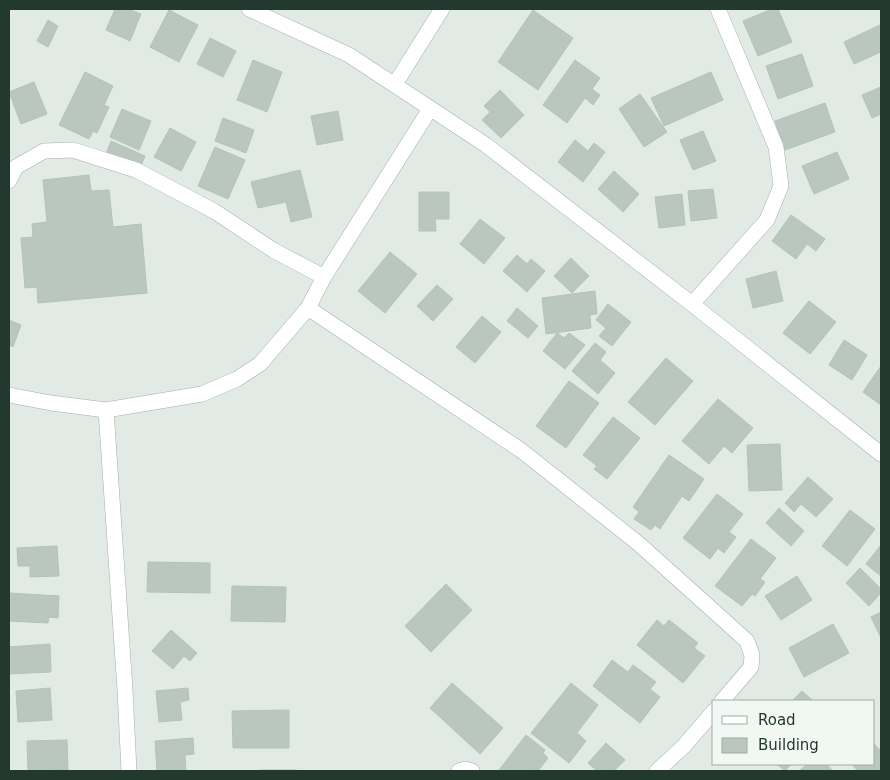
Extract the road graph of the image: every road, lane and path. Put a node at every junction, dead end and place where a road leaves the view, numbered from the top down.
1 (249, 9) edge
2 (442, 9) edge
3 (718, 9) edge
4 (395, 84) junction
5 (430, 108) junction
6 (9, 181) edge
7 (324, 276) junction
8 (692, 304) junction
9 (308, 308) junction
10 (9, 395) edge
11 (106, 410) junction
12 (881, 454) edge
13 (723, 700) edge
14 (712, 713) edge
15 (129, 771) edge
16 (459, 771) edge
17 (472, 771) edge
18 (658, 771) edge

1 - 4 street
2 - 4 street
3 - 8 street
4 - 5 street
5 - 7 street
5 - 8 street
6 - 7 street
7 - 9 street
8 - 12 street
9 - 11 street
9 - 13 street
10 - 11 street
11 - 15 street
14 - 18 street
16 - 17 street

